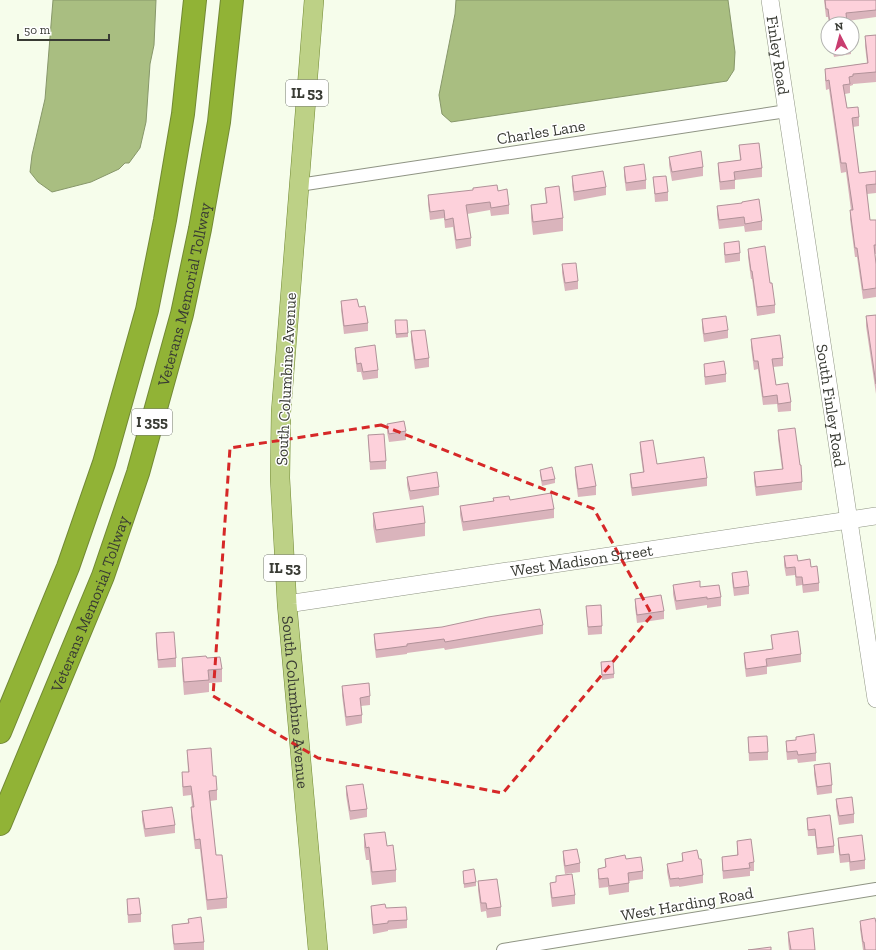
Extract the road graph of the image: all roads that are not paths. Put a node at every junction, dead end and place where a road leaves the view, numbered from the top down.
1 (195, 0) edge
2 (232, 0) edge
3 (314, 0) edge
4 (770, 0) edge
5 (787, 111) junction
6 (299, 185) junction
7 (876, 516) edge
8 (848, 520) junction
9 (287, 604) junction
10 (876, 699) edge
11 (0, 732) edge
12 (0, 824) edge
13 (876, 889) edge
14 (318, 950) edge
15 (503, 950) edge

1 - 11 highway, Veterans Memorial Tollway / I 355
2 - 12 highway, Veterans Memorial Tollway / I 355
3 - 6 main road, South Columbine Avenue / IL 53
4 - 5 main road, Finley Road
5 - 6 street, Charles Lane
5 - 8 main road, South Finley Road
6 - 9 main road, South Columbine Avenue / IL 53
7 - 8 main road, West Madison Street
8 - 9 main road, West Madison Street
8 - 10 main road, South Finley Road
9 - 14 main road, South Columbine Avenue / IL 53
13 - 15 street, West Harding Road

